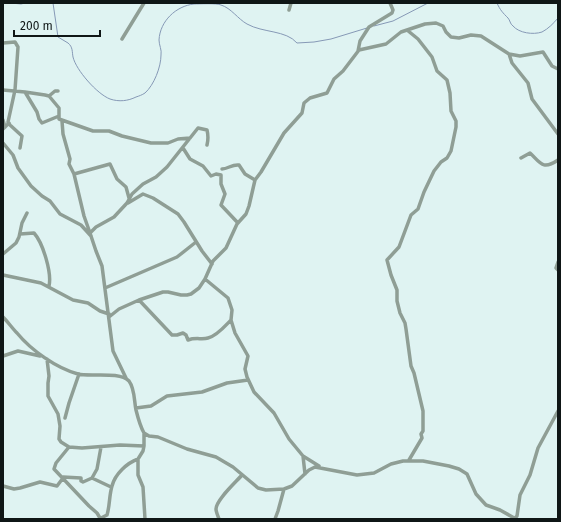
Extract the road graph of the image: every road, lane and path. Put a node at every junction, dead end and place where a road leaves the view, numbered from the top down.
1 (144, 3) edge
2 (292, 3) edge
3 (390, 3) edge
4 (290, 10) dead end
5 (407, 30) junction
6 (122, 39) dead end
7 (3, 43) edge
8 (358, 52) junction
9 (509, 54) junction
10 (558, 69) edge
11 (3, 90) edge
12 (15, 90) junction
13 (58, 90) dead end
14 (25, 92) junction
15 (49, 96) junction
16 (59, 116) junction
17 (3, 120) edge
18 (62, 121) junction
19 (8, 123) junction
20 (558, 126) edge
21 (4, 128) edge
22 (553, 128) junction
23 (558, 134) edge
24 (190, 138) junction
25 (3, 143) edge
26 (207, 145) dead end
27 (20, 148) dead end
28 (182, 148) junction
29 (522, 158) dead end
30 (558, 160) edge
31 (222, 169) dead end
32 (74, 174) junction
33 (255, 180) junction
34 (129, 198) junction
35 (127, 203) junction
36 (27, 213) dead end
37 (238, 223) junction
38 (20, 234) junction
39 (91, 235) junction
40 (196, 242) junction
41 (3, 254) edge
42 (558, 262) edge
43 (212, 264) junction
44 (558, 270) edge
45 (3, 275) edge
46 (205, 279) junction
47 (49, 286) junction
48 (105, 288) junction
49 (139, 300) junction
50 (109, 316) junction
51 (3, 317) edge
52 (231, 320) junction
53 (3, 356) edge
54 (42, 356) junction
55 (47, 359) junction
56 (79, 374) junction
57 (126, 378) junction
58 (248, 380) junction
59 (136, 408) junction
60 (558, 412) edge
61 (65, 418) dead end
62 (144, 433) junction
63 (144, 446) junction
64 (69, 447) junction
65 (101, 447) junction
66 (303, 456) junction
67 (138, 459) junction
68 (409, 460) junction
69 (319, 466) junction
70 (305, 474) junction
71 (242, 475) junction
72 (63, 478) junction
73 (92, 478) junction
74 (3, 486) edge
75 (111, 487) junction
76 (284, 489) junction
77 (99, 518) edge
78 (145, 519) edge
79 (219, 519) edge
80 (275, 519) edge
81 (515, 519) edge

1 - 6 street
2 - 4 street
3 - 8 street
5 - 8 street
5 - 9 street
5 - 68 street
7 - 12 street
8 - 33 street
9 - 10 street
9 - 22 street
11 - 12 street
12 - 14 street
12 - 19 street
13 - 15 street
14 - 15 street
14 - 16 street
15 - 16 street
16 - 18 street
17 - 21 street
18 - 24 street
18 - 32 street
19 - 21 street
19 - 27 street
20 - 22 street
22 - 23 street
24 - 26 street
24 - 28 street
25 - 39 street
28 - 34 street
28 - 37 street
29 - 30 street
31 - 33 street
32 - 34 street
32 - 39 street
33 - 37 street
34 - 35 street
35 - 39 street
35 - 40 street
36 - 38 street
37 - 43 street
38 - 41 street
38 - 47 street
39 - 48 street
40 - 43 street
40 - 48 street
42 - 44 street
43 - 46 street
45 - 47 street
46 - 49 street
46 - 52 street
47 - 50 street
48 - 50 street
49 - 50 street
49 - 52 street
50 - 57 street
51 - 54 street
52 - 58 street
53 - 54 street
54 - 55 street
55 - 56 street
55 - 64 street
56 - 57 street
56 - 61 street
57 - 59 street
58 - 59 street
58 - 66 street
59 - 62 street
60 - 81 street
62 - 63 street
62 - 71 street
63 - 65 street
63 - 67 street
64 - 65 street
64 - 72 street
65 - 73 street
66 - 69 street
66 - 70 street
67 - 75 street
67 - 78 street
68 - 69 street
68 - 81 street
69 - 70 street
70 - 76 street
71 - 76 street
71 - 79 street
72 - 73 street
72 - 74 street
72 - 77 street
73 - 75 street
75 - 77 street
76 - 80 street

